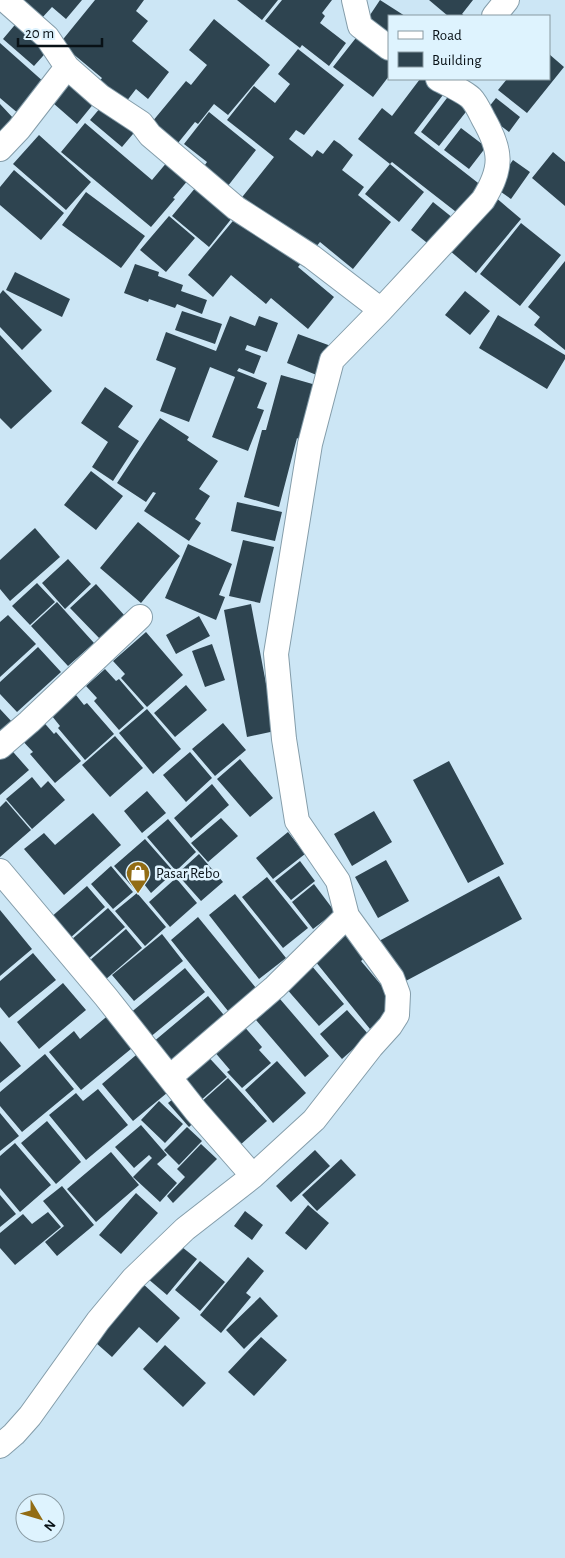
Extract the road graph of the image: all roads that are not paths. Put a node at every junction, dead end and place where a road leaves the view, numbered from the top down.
1 (5, 0) edge
2 (354, 0) edge
3 (507, 0) edge
4 (495, 15) edge
5 (388, 47) edge
6 (67, 67) junction
7 (441, 80) edge
8 (472, 89) edge
9 (0, 149) edge
10 (381, 310) junction
11 (140, 616) dead end
12 (0, 747) edge
13 (0, 871) edge
14 (347, 916) junction
15 (170, 1077) junction
16 (254, 1176) junction
17 (0, 1446) edge

1 - 6 street
2 - 5 street
3 - 4 street
6 - 9 street
6 - 10 street
7 - 8 street
8 - 10 street
10 - 14 street
11 - 12 street
13 - 15 street
14 - 15 street
14 - 16 street
15 - 16 street
16 - 17 street

